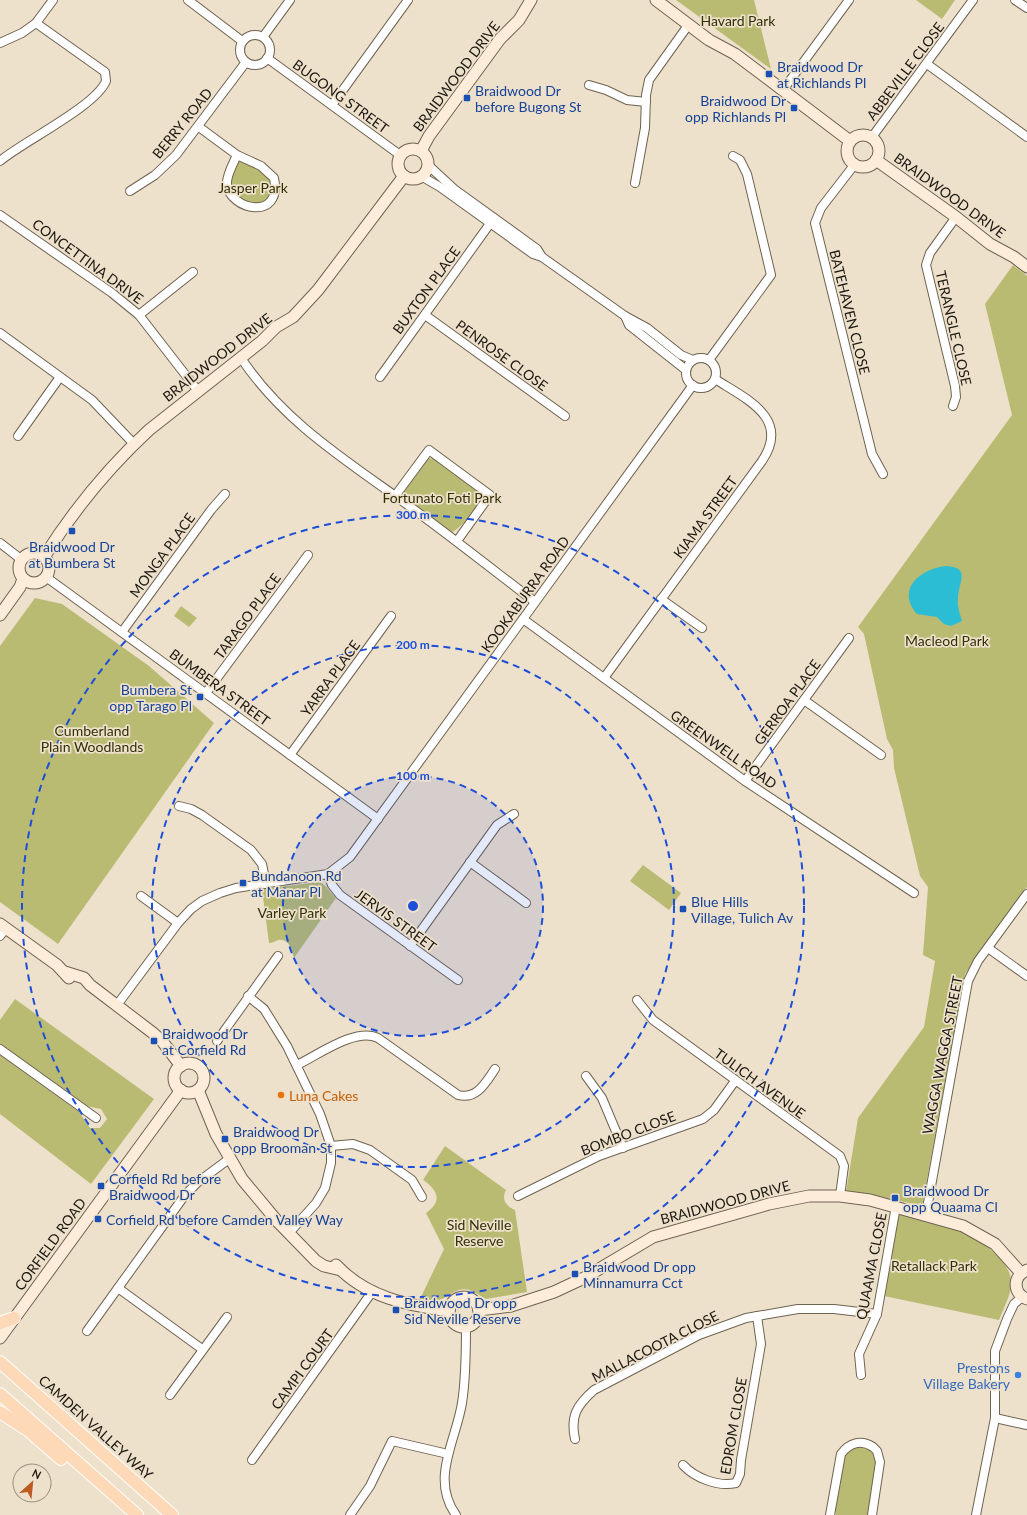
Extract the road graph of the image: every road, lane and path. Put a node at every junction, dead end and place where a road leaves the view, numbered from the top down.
1 (53, 0) edge
2 (188, 0) edge
3 (290, 0) edge
4 (408, 0) edge
5 (531, 0) edge
6 (656, 0) edge
7 (849, 0) edge
8 (973, 0) edge
9 (1015, 0) edge
10 (1027, 8) edge
11 (36, 23) junction
12 (689, 24) junction
13 (263, 37) junction
14 (242, 41) junction
15 (0, 43) edge
16 (267, 58) junction
17 (246, 62) junction
18 (927, 64) junction
19 (589, 86) dead end
20 (783, 90) junction
21 (646, 102) junction
22 (332, 105) junction
23 (199, 127) junction
24 (1027, 137) edge
25 (872, 138) junction
26 (850, 141) junction
27 (421, 151) junction
28 (237, 155) junction
29 (400, 155) junction
30 (733, 156) dead end
31 (876, 160) junction
32 (0, 161) edge
33 (855, 164) junction
34 (428, 165) junction
35 (404, 176) junction
36 (420, 176) junction
37 (635, 183) dead end
38 (130, 190) dead end
39 (0, 215) edge
40 (956, 217) junction
41 (492, 221) junction
42 (1027, 267) edge
43 (193, 272) dead end
44 (139, 315) junction
45 (425, 315) junction
46 (625, 316) junction
47 (0, 333) edge
48 (241, 358) junction
49 (693, 360) junction
50 (709, 360) junction
51 (686, 370) junction
52 (60, 376) junction
53 (380, 377) dead end
54 (715, 379) junction
55 (693, 385) junction
56 (198, 391) junction
57 (953, 406) dead end
58 (565, 416) dead end
59 (18, 436) dead end
60 (134, 444) junction
61 (883, 474) dead end
62 (225, 494) dead end
63 (395, 496) junction
64 (457, 542) junction
65 (0, 543) edge
66 (308, 555) dead end
67 (44, 557) junction
68 (22, 560) junction
69 (46, 577) junction
70 (23, 579) junction
71 (661, 599) junction
72 (535, 602) junction
73 (0, 615) edge
74 (391, 616) dead end
75 (522, 619) junction
76 (702, 628) dead end
77 (122, 632) junction
78 (849, 638) dead end
79 (604, 678) junction
80 (206, 693) junction
81 (804, 700) junction
82 (290, 755) junction
83 (881, 756) dead end
84 (745, 781) junction
85 (179, 806) dead end
86 (514, 814) dead end
87 (378, 819) junction
88 (470, 862) junction
89 (328, 874) junction
90 (266, 884) junction
91 (914, 893) dead end
92 (1027, 894) edge
93 (141, 896) dead end
94 (526, 903) dead end
95 (178, 923) junction
96 (2, 929) edge
97 (410, 946) junction
98 (988, 948) junction
99 (278, 956) dead end
100 (1027, 976) edge
101 (458, 980) dead end
102 (248, 996) junction
103 (637, 1000) dead end
104 (117, 1005) junction
105 (217, 1040) dead end
106 (0, 1049) edge
107 (297, 1065) junction
108 (181, 1066) junction
109 (495, 1068) dead end
110 (586, 1076) dead end
111 (735, 1081) junction
112 (181, 1090) junction
113 (198, 1090) junction
114 (96, 1118) dead end
115 (331, 1146) junction
116 (623, 1148) junction
117 (229, 1159) junction
118 (518, 1196) dead end
119 (840, 1196) junction
120 (422, 1197) dead end
121 (896, 1206) junction
122 (926, 1214) junction
123 (289, 1233) junction
124 (1024, 1272) edge
125 (118, 1288) junction
126 (372, 1292) junction
127 (1024, 1298) edge
128 (479, 1310) junction
129 (449, 1311) junction
130 (877, 1314) junction
131 (757, 1316) junction
132 (227, 1317) dead end
133 (14, 1318) junction
134 (0, 1323) edge
135 (466, 1326) junction
136 (87, 1331) dead end
137 (0, 1338) edge
138 (202, 1349) junction
139 (0, 1362) edge
140 (860, 1375) dead end
141 (0, 1394) edge
142 (170, 1395) dead end
143 (0, 1412) edge
144 (995, 1418) junction
145 (1027, 1425) edge
146 (575, 1439) dead end
147 (448, 1454) junction
148 (252, 1460) dead end
149 (683, 1465) dead end
150 (103, 1485) junction
151 (137, 1515) edge
152 (172, 1515) edge
153 (350, 1515) edge
154 (456, 1515) edge
155 (830, 1515) edge
156 (872, 1515) edge
157 (976, 1515) edge

1 - 11 street
2 - 14 street
3 - 13 street
4 - 22 street
5 - 27 street, BRAIDWOOD DRIVE
6 - 12 street
7 - 20 street
8 - 18 street, ABBEVILLE CLOSE
9 - 10 street
11 - 15 street
11 - 32 street
12 - 20 street
12 - 21 street
13 - 14 street
13 - 16 street
14 - 17 street
16 - 17 street
16 - 22 street, BUGONG STREET
17 - 23 street, BERRY ROAD
18 - 24 street
18 - 25 street, ABBEVILLE CLOSE
19 - 21 street
20 - 26 street
21 - 37 street
22 - 29 street, BUGONG STREET
23 - 28 street
23 - 38 street, BERRY ROAD
25 - 26 street
25 - 31 street
26 - 33 street
27 - 29 street
27 - 34 street
28 - 28 street
29 - 35 street
30 - 50 street
31 - 33 street
31 - 40 street, BRAIDWOOD DRIVE
33 - 61 street, BATEHAVEN CLOSE
34 - 36 street
34 - 41 street
35 - 36 street
35 - 48 street, BRAIDWOOD DRIVE
36 - 41 street
39 - 44 street, CONCETTINA DRIVE
40 - 42 street, BRAIDWOOD DRIVE
40 - 57 street, TERANGLE CLOSE
41 - 45 street, BUXTON PLACE
41 - 46 street
43 - 44 street
44 - 56 street, CONCETTINA DRIVE
45 - 53 street, BUXTON PLACE
45 - 58 street, PENROSE CLOSE
46 - 49 street
46 - 51 street
47 - 52 street
48 - 56 street, BRAIDWOOD DRIVE
48 - 63 street
49 - 50 street
49 - 51 street
50 - 54 street
51 - 55 street
52 - 59 street
52 - 60 street
54 - 55 street
54 - 71 street, KIAMA STREET
55 - 72 street, KOOKABURRA ROAD
56 - 60 street, BRAIDWOOD DRIVE
60 - 67 street, BRAIDWOOD DRIVE
62 - 77 street, MONGA PLACE
63 - 64 street
63 - 64 street
64 - 72 street
65 - 68 street
66 - 80 street, TARAGO PLACE
67 - 68 street
67 - 69 street
68 - 70 street
69 - 70 street
69 - 77 street, BUMBERA STREET
70 - 73 street
71 - 76 street
71 - 79 street, KIAMA STREET
72 - 75 street, KOOKABURRA ROAD
74 - 82 street, YARRA PLACE
75 - 79 street, GREENWELL ROAD
75 - 87 street, KOOKABURRA ROAD
77 - 80 street, BUMBERA STREET
78 - 81 street, GERROA PLACE
79 - 84 street, GREENWELL ROAD
80 - 82 street, BUMBERA STREET
81 - 83 street
81 - 84 street, GERROA PLACE
82 - 87 street, BUMBERA STREET
84 - 91 street, GREENWELL ROAD
85 - 90 street
86 - 88 street
87 - 89 street, KOOKABURRA ROAD
88 - 94 street
88 - 97 street
89 - 90 street
89 - 97 street, JERVIS STREET
90 - 95 street
92 - 98 street, WAGGA WAGGA STREET
93 - 95 street
95 - 104 street
96 - 104 street
97 - 101 street, JERVIS STREET
98 - 100 street
98 - 122 street, WAGGA WAGGA STREET
99 - 102 street
102 - 105 street
102 - 107 street
103 - 111 street, TULICH AVENUE
104 - 108 street
106 - 114 street
107 - 109 street
107 - 115 street
108 - 112 street
108 - 113 street
110 - 116 street
111 - 116 street, BOMBO CLOSE
111 - 119 street, TULICH AVENUE
112 - 113 street
112 - 133 street, CORFIELD ROAD
113 - 117 street
115 - 120 street
115 - 123 street
116 - 118 street, BOMBO CLOSE
117 - 123 street
117 - 125 street
119 - 121 street, BRAIDWOOD DRIVE
119 - 128 street, BRAIDWOOD DRIVE
121 - 122 street, BRAIDWOOD DRIVE
121 - 130 street, QUAAMA CLOSE
122 - 124 street, BRAIDWOOD DRIVE
123 - 126 street
124 - 127 street
125 - 136 street
125 - 138 street
126 - 129 street
126 - 148 street, CAMPI COURT
127 - 144 street
128 - 129 street
128 - 135 street
129 - 135 street
130 - 131 street, MALLACOOTA CLOSE
130 - 140 street, QUAAMA CLOSE
131 - 146 street, MALLACOOTA CLOSE
131 - 149 street, EDROM CLOSE
132 - 138 street
133 - 134 main road
133 - 137 street, CORFIELD ROAD
135 - 147 street
138 - 142 street
139 - 152 main road, CAMDEN VALLEY WAY
141 - 150 main road
143 - 150 main road
144 - 145 street
144 - 157 street
147 - 153 street
147 - 154 street
150 - 151 main road
155 - 156 street

